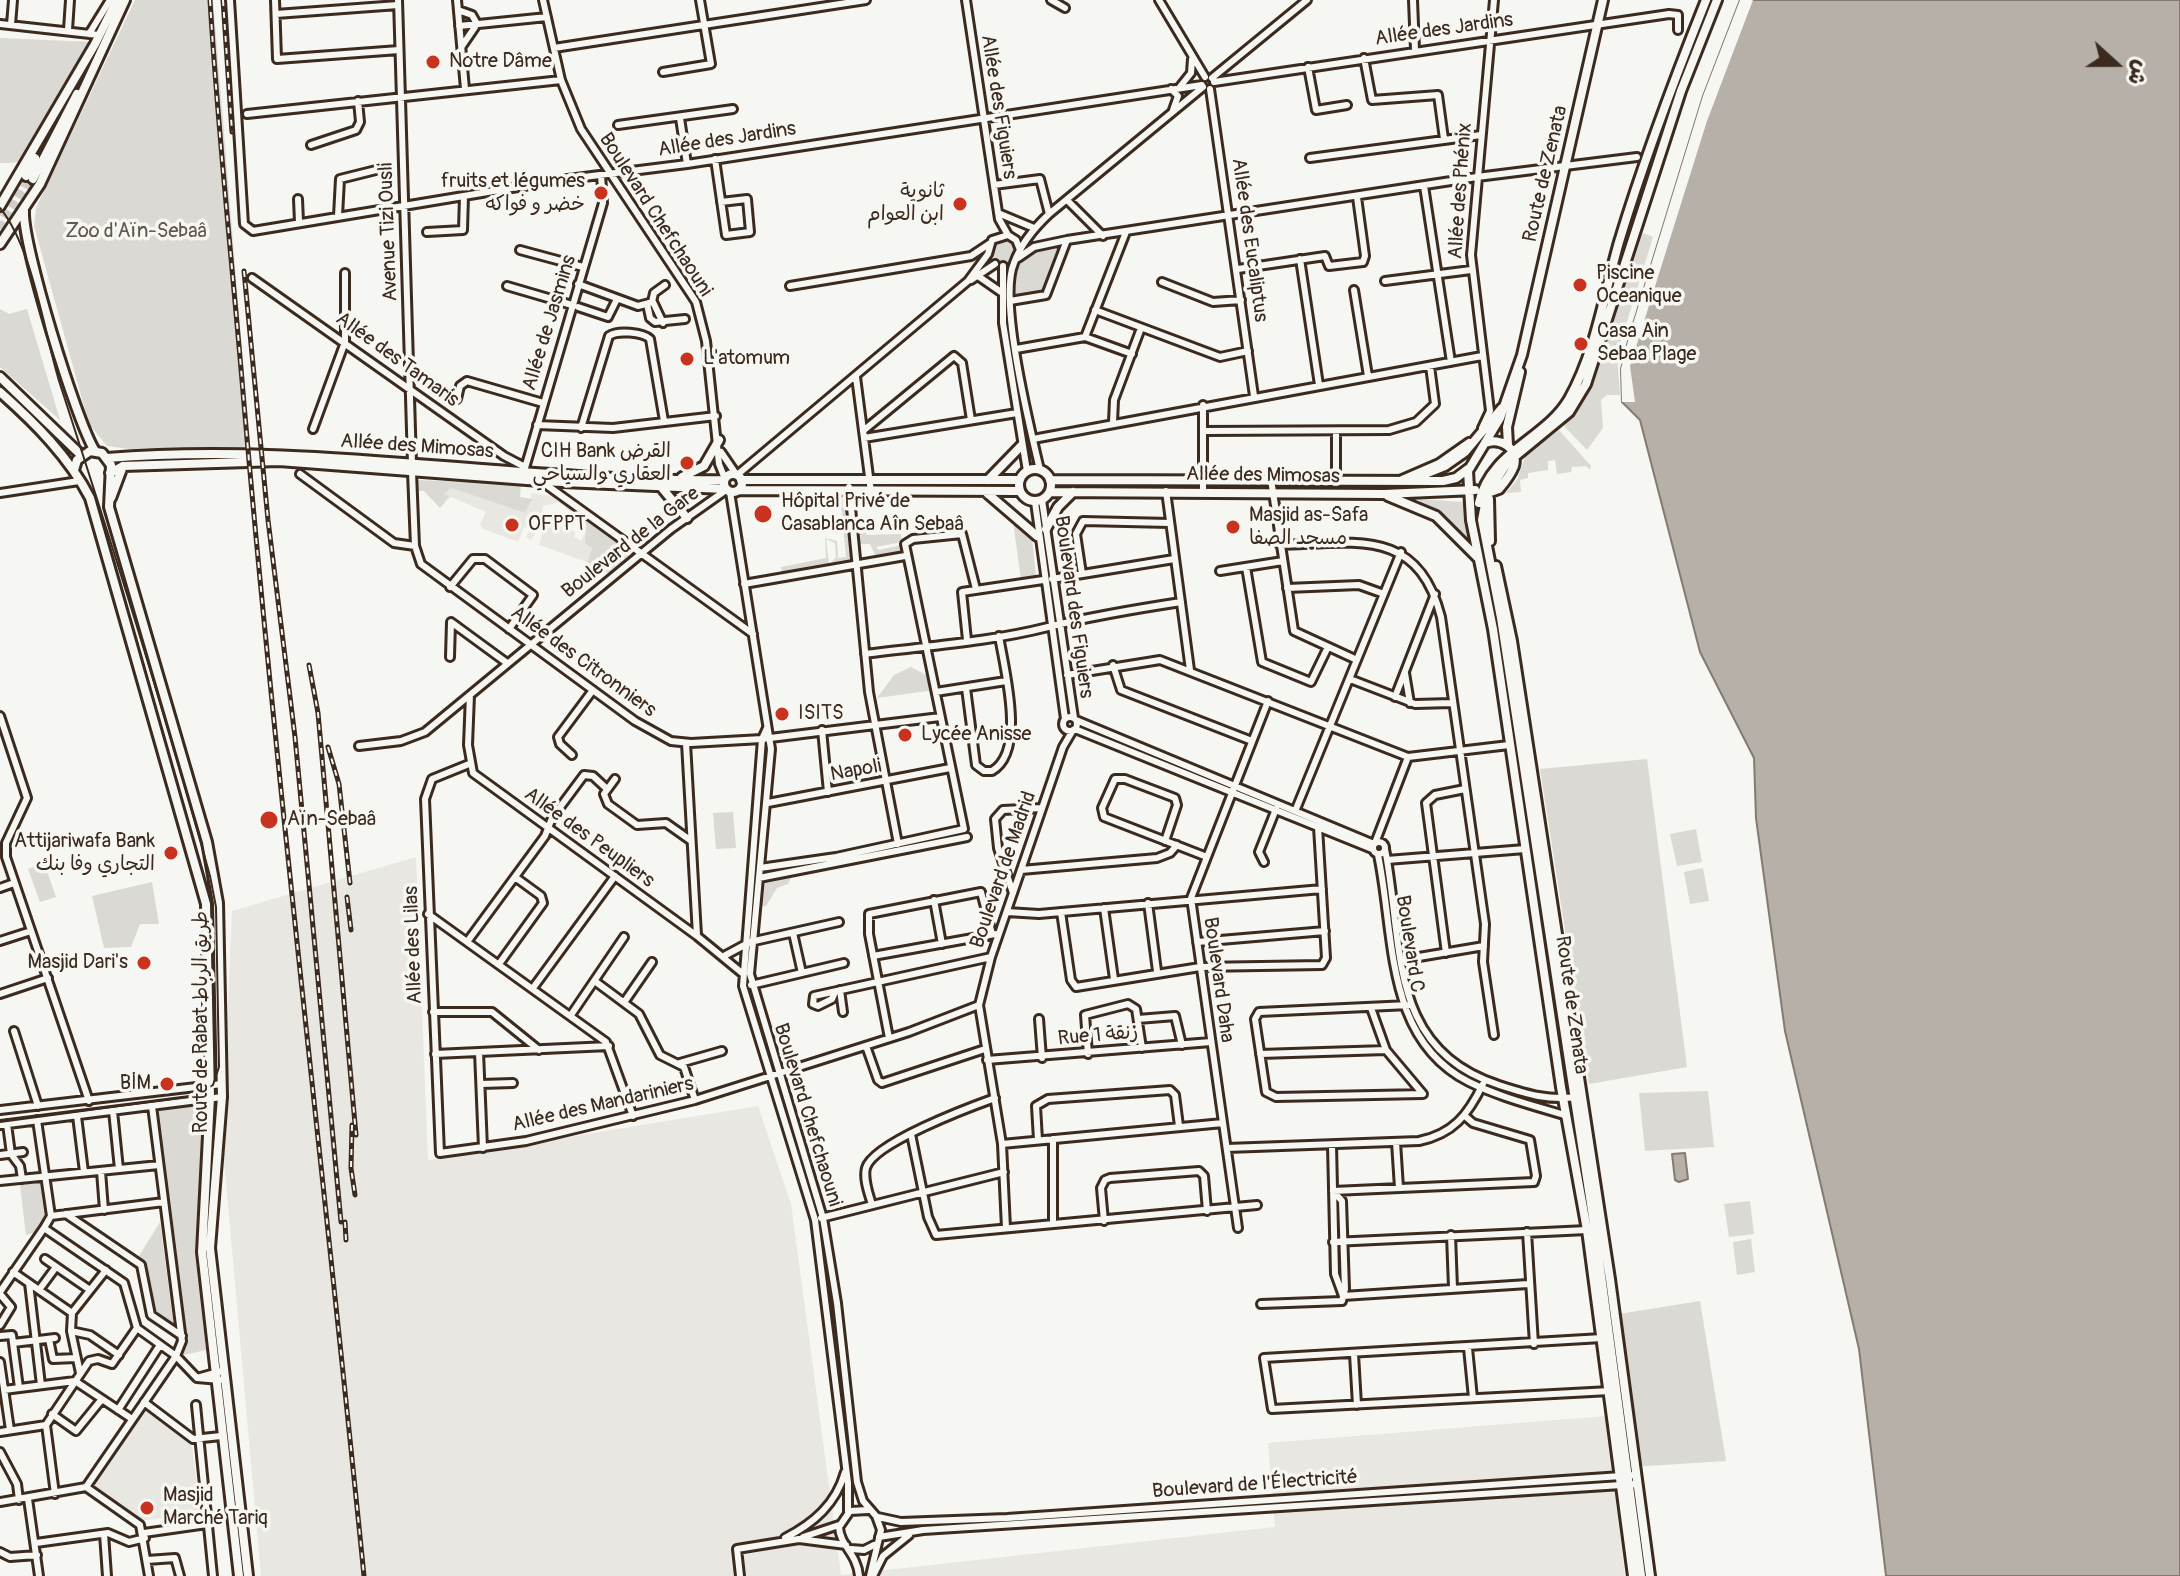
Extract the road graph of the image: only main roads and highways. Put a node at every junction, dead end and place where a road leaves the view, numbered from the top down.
1 (117, 0) edge
2 (125, 0) edge
3 (1603, 0) edge
4 (1706, 0) edge
5 (1717, 0) edge
6 (98, 38) junction
7 (0, 206) edge
8 (24, 209) junction
9 (0, 244) edge
10 (1522, 355) junction
11 (0, 377) edge
12 (0, 392) edge
13 (1505, 405) junction
14 (719, 440) road end
15 (1484, 443) junction
16 (1021, 446) road end
17 (95, 451) junction
18 (1511, 451) junction
19 (81, 455) junction
20 (107, 458) junction
21 (123, 466) junction
22 (412, 467) junction
23 (1469, 468) junction
24 (74, 470) junction
25 (540, 476) junction
26 (675, 479) junction
27 (987, 480) junction
28 (1019, 480) junction
29 (1050, 480) junction
30 (1403, 480) junction
31 (104, 482) junction
32 (81, 483) junction
33 (732, 484) junction
34 (662, 488) junction
35 (1020, 491) junction
36 (1479, 491) junction
37 (986, 492) junction
38 (1050, 492) junction
39 (1073, 492) junction
40 (1384, 494) junction
41 (109, 507) junction
42 (687, 518) road end
43 (1046, 529) road end
44 (1037, 536) road end
45 (1478, 558) junction
46 (1572, 1098) junction
47 (1575, 1116) junction
48 (219, 1376) junction
49 (226, 1436) junction
50 (1628, 1480) junction
51 (239, 1576) edge
52 (248, 1576) edge
53 (1637, 1576) edge
54 (1650, 1576) edge

1 - 6 main road
2 - 6 main road
3 - 10 main road, Route de Zenata
4 - 18 main road
5 - 18 main road
6 - 6 main road
6 - 7 main road
6 - 8 main road
8 - 9 main road
8 - 17 main road
10 - 13 main road, Route de Zenata
10 - 18 main road, Route de Zenata
11 - 19 main road
12 - 24 main road
13 - 15 main road, Route de Zenata
13 - 30 main road
14 - 26 main road
15 - 18 main road
15 - 23 main road, Route de Zenata
16 - 27 main road
17 - 19 main road
17 - 20 main road
18 - 36 main road
18 - 36 main road
19 - 24 main road
20 - 22 main road, Allée des Mimosas
20 - 31 main road
21 - 22 main road, Allée des Mimosas
21 - 31 main road, Allée des Mimosas
21 - 41 main road
22 - 25 main road, Allée des Mimosas
23 - 30 main road, Allée des Mimosas
23 - 36 main road
24 - 32 main road
25 - 26 main road, Allée des Mimosas
25 - 34 main road, Allée des Mimosas
26 - 33 main road, Allée des Mimosas
27 - 28 main road, Allée des Mimosas
27 - 33 main road, Allée des Mimosas
28 - 29 main road
28 - 35 main road
29 - 30 main road, Allée des Mimosas
29 - 38 main road
31 - 32 main road
31 - 41 main road, Route de Rabat طريق الرباط
32 - 48 main road, Route de Rabat طريق الرباط
33 - 34 main road, Allée des Mimosas
33 - 37 main road, Allée des Mimosas
34 - 42 main road
35 - 37 main road, Allée des Mimosas
35 - 38 main road
36 - 40 main road, Allée des Mimosas
36 - 45 main road, Route de Zenata
36 - 46 main road, Route de Zenata
37 - 44 main road
38 - 39 main road, Allée des Mimosas
39 - 40 main road, Allée des Mimosas
39 - 43 main road
40 - 45 main road
41 - 48 main road, Route de Rabat طريق الرباط
45 - 46 main road, Route de Zenata
46 - 47 main road, Route de Zenata
46 - 47 main road, Route de Zenata
47 - 50 main road, Route de Zenata
47 - 50 main road, Route de Zenata
48 - 49 main road, Route de Rabat طريق الرباط
49 - 51 main road, Route de Rabat طريق الرباط
49 - 52 main road, Route de Rabat طريق الرباط
50 - 53 main road, Route de Zenata
50 - 54 main road, Route de Zenata

